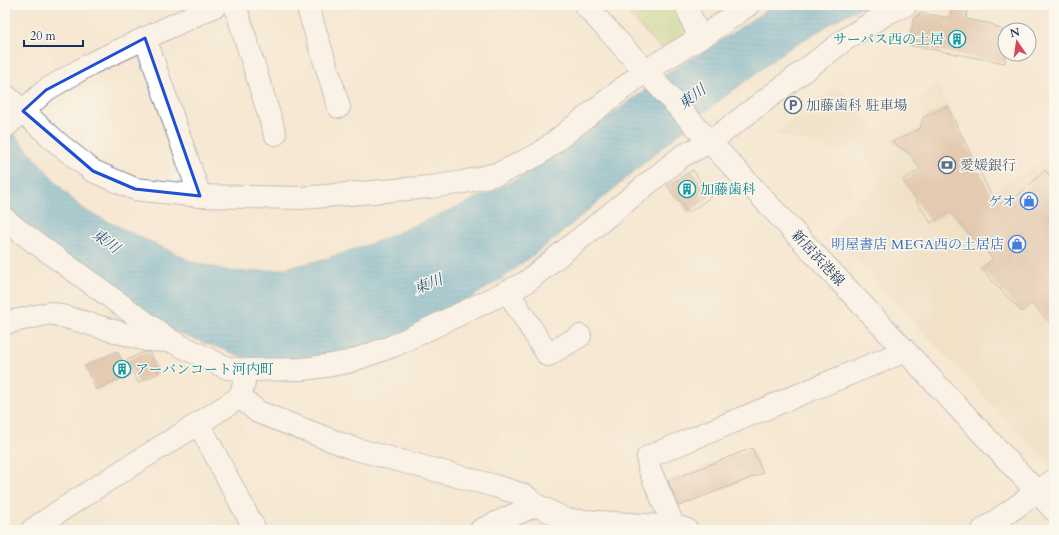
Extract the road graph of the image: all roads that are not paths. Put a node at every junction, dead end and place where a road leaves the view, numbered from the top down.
1 (217, 5) edge
2 (235, 5) edge
3 (307, 5) edge
4 (584, 5) edge
5 (686, 5) edge
6 (748, 5) edge
7 (906, 5) edge
8 (145, 38) junction
9 (699, 38) junction
10 (646, 72) junction
11 (5, 95) edge
12 (339, 107) dead end
13 (22, 111) junction
14 (5, 127) edge
15 (275, 134) dead end
16 (708, 140) junction
17 (200, 196) junction
18 (5, 219) edge
19 (508, 292) junction
20 (5, 324) edge
21 (580, 336) dead end
22 (171, 341) junction
23 (905, 351) junction
24 (248, 370) junction
25 (240, 397) junction
26 (199, 424) junction
27 (1045, 486) edge
28 (536, 504) junction
29 (1054, 510) edge
30 (566, 525) edge
31 (623, 527) edge
32 (681, 529) edge
33 (32, 530) edge
34 (255, 530) edge
35 (481, 530) edge
36 (982, 530) edge

1 - 8 street
2 - 15 street
3 - 12 street
4 - 10 street, 新居浜港線
5 - 9 street
6 - 9 street
7 - 16 street
8 - 13 street
8 - 17 street
9 - 10 street
10 - 16 street, 新居浜港線
10 - 17 street
11 - 13 street
13 - 14 street
13 - 17 street
16 - 19 street
16 - 23 street, 新居浜港線
18 - 22 street
19 - 21 street
19 - 24 street
20 - 22 street
22 - 24 street
23 - 27 street, 新居浜港線
23 - 32 street
24 - 25 street
25 - 26 street
25 - 28 street
26 - 33 street
26 - 34 street
27 - 29 street, 新居浜港線
27 - 36 street
28 - 30 street
28 - 35 street
30 - 31 street
31 - 32 street

